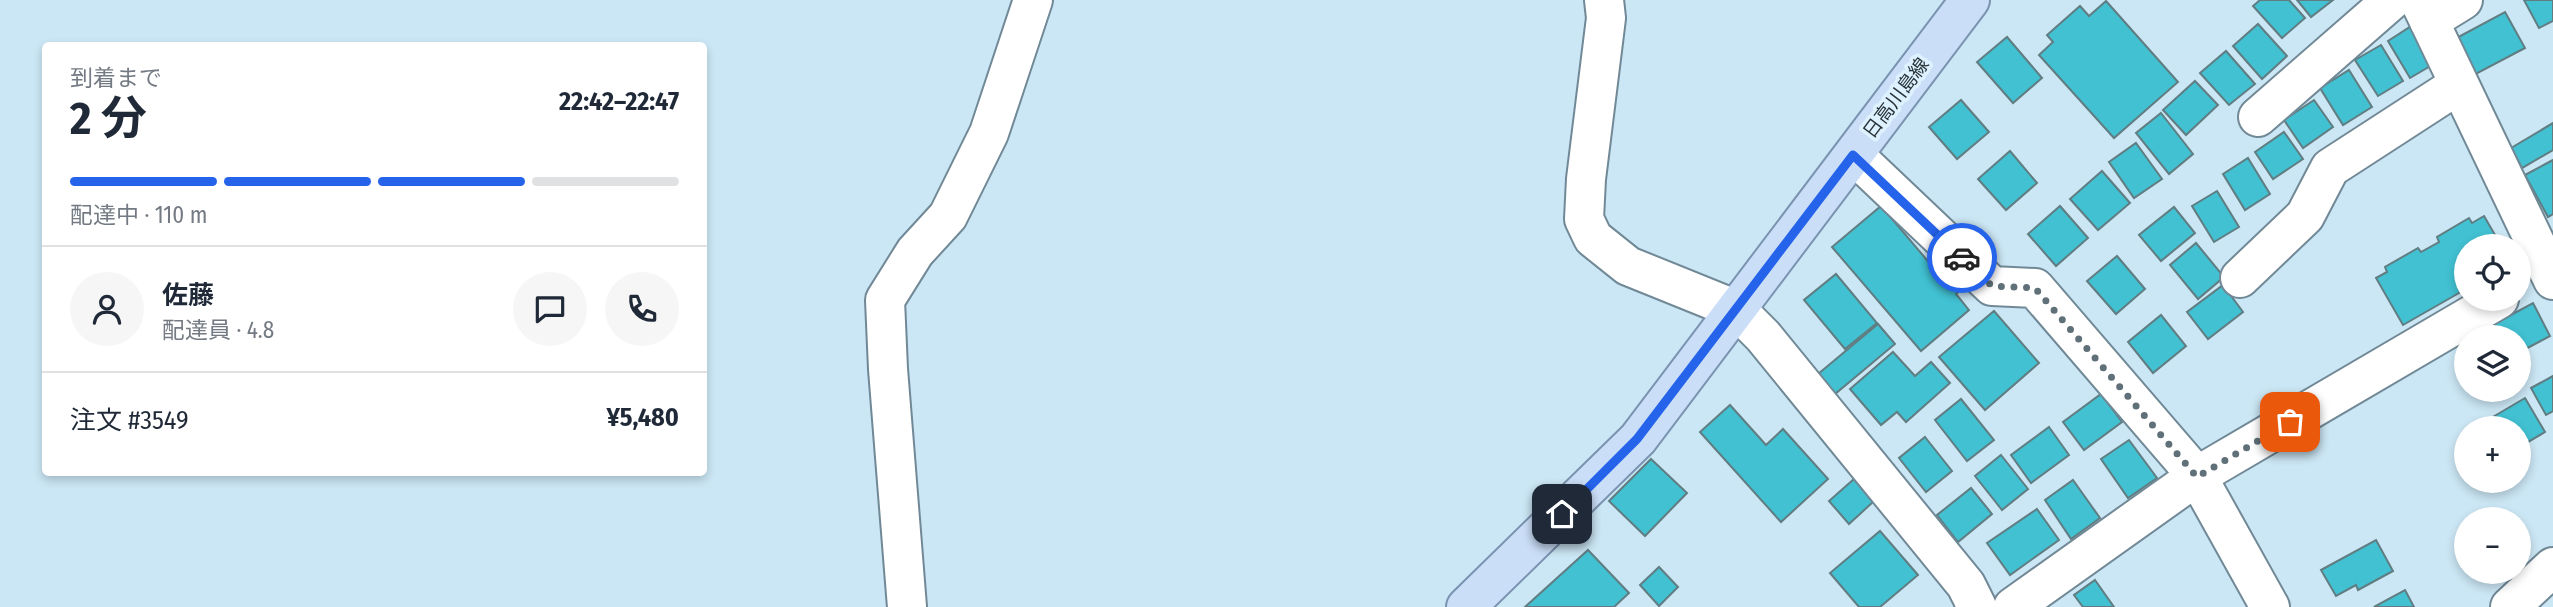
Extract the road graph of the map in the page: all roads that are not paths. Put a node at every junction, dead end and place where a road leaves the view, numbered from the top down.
1 (1033, 0) edge
2 (1604, 0) edge
3 (1970, 0) edge
4 (2392, 0) edge
5 (2463, 0) edge
6 (2424, 10) edge
7 (2458, 85) junction
8 (2258, 117) dead end
9 (1853, 155) junction
10 (2240, 278) dead end
11 (2540, 280) edge
12 (1737, 310) junction
13 (2479, 311) edge
14 (2197, 477) junction
15 (2553, 567) edge
16 (907, 607) edge
17 (1466, 607) edge
18 (1977, 607) edge
19 (2013, 607) edge
20 (2270, 607) edge
21 (2510, 607) edge

1 - 16 street
2 - 12 street
3 - 9 main road, 日高川島線
4 - 8 street
5 - 6 street
6 - 7 street
7 - 10 street
7 - 11 street
9 - 12 main road, 日高川島線
9 - 14 street
12 - 17 main road, 日高川島線
12 - 18 street
13 - 14 street
14 - 19 street
14 - 20 street
15 - 21 street

